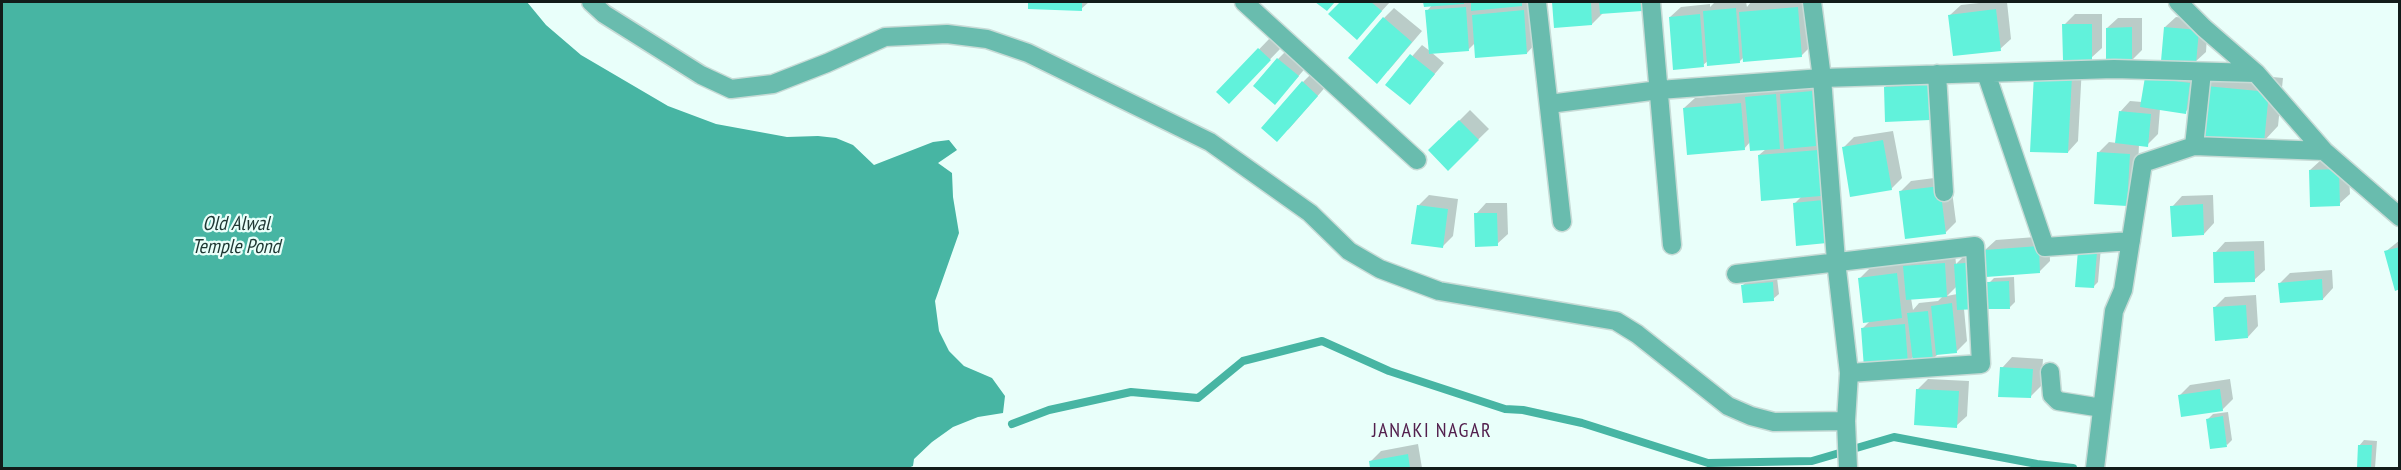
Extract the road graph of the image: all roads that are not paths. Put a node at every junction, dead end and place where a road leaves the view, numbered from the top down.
1 (591, 2) edge
2 (1244, 2) edge
3 (1537, 2) edge
4 (1651, 2) edge
5 (1812, 2) edge
6 (2178, 2) edge
7 (2202, 72) junction
8 (1986, 73) junction
9 (2256, 73) junction
10 (1937, 74) junction
11 (1822, 78) junction
12 (1659, 90) junction
13 (1549, 104) junction
14 (2194, 146) junction
15 (2324, 151) junction
16 (1417, 160) dead end
17 (1944, 192) dead end
18 (2400, 217) edge
19 (1562, 222) dead end
20 (2131, 241) junction
21 (1672, 245) dead end
22 (1836, 261) junction
23 (1736, 274) dead end
24 (1849, 372) junction
25 (2050, 372) dead end
26 (2102, 408) junction
27 (1847, 430) junction
28 (1848, 468) edge
29 (2095, 468) edge

1 - 27 street
2 - 16 street
3 - 13 street
4 - 12 street
5 - 11 street
6 - 9 street
7 - 8 street
7 - 9 street
7 - 14 street
8 - 10 street
8 - 20 street
9 - 15 street
10 - 11 street
10 - 17 street
11 - 12 street
11 - 22 street
12 - 13 street
12 - 21 street
13 - 19 street
14 - 15 street
14 - 20 street
15 - 18 street
20 - 26 street
22 - 23 street
22 - 24 street
22 - 24 street
24 - 27 street
25 - 26 street
26 - 29 street
27 - 28 street

